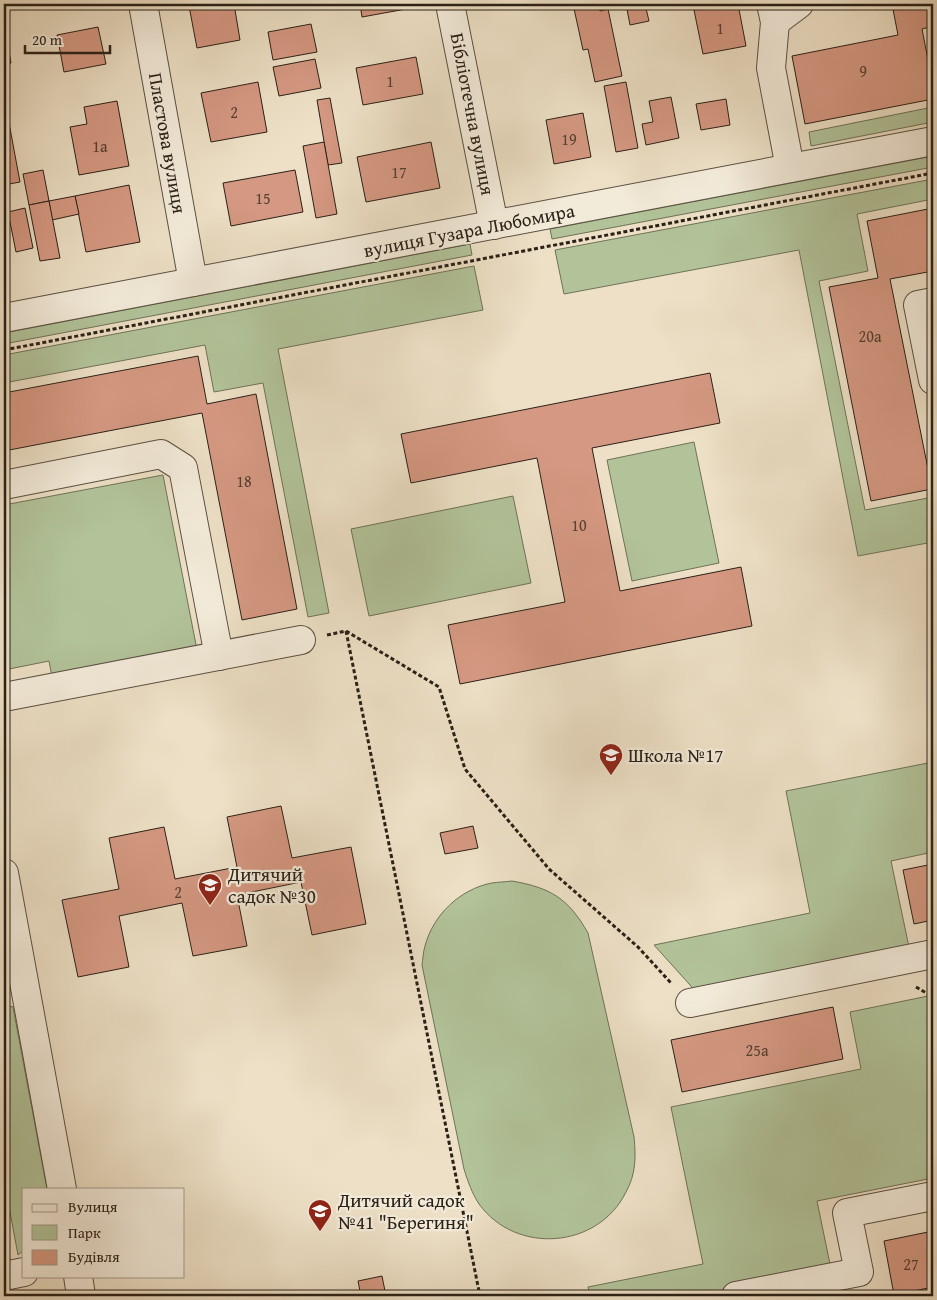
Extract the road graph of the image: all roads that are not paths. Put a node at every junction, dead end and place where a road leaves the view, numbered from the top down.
1 (144, 4) edge
2 (450, 4) edge
3 (799, 4) edge
4 (773, 13) edge
5 (933, 141) edge
6 (790, 168) junction
7 (494, 224) junction
8 (193, 282) junction
9 (933, 302) edge
10 (4, 318) edge
11 (933, 380) edge
12 (4, 484) edge
13 (301, 640) dead end
14 (219, 656) junction
15 (4, 697) edge
16 (4, 873) edge
17 (933, 954) edge
18 (12, 969) edge
19 (690, 1003) road end
20 (62, 1188) edge
21 (933, 1196) edge
22 (22, 1272) edge
23 (4, 1276) edge
24 (78, 1278) edge
25 (81, 1296) edge
26 (736, 1296) edge

1 - 8 street, Пластова вулиця
2 - 7 street, Бібліотечна вулиця
3 - 4 street
4 - 6 street
5 - 6 street, вулиця Гузара Любомира
6 - 7 street, вулиця Гузара Любомира
7 - 8 street, вулиця Гузара Любомира
8 - 10 street, вулиця Гузара Любомира
9 - 11 street
12 - 14 street
13 - 14 street
14 - 15 street
16 - 18 street
17 - 19 street
18 - 20 street
21 - 26 street
22 - 23 street
24 - 25 street

